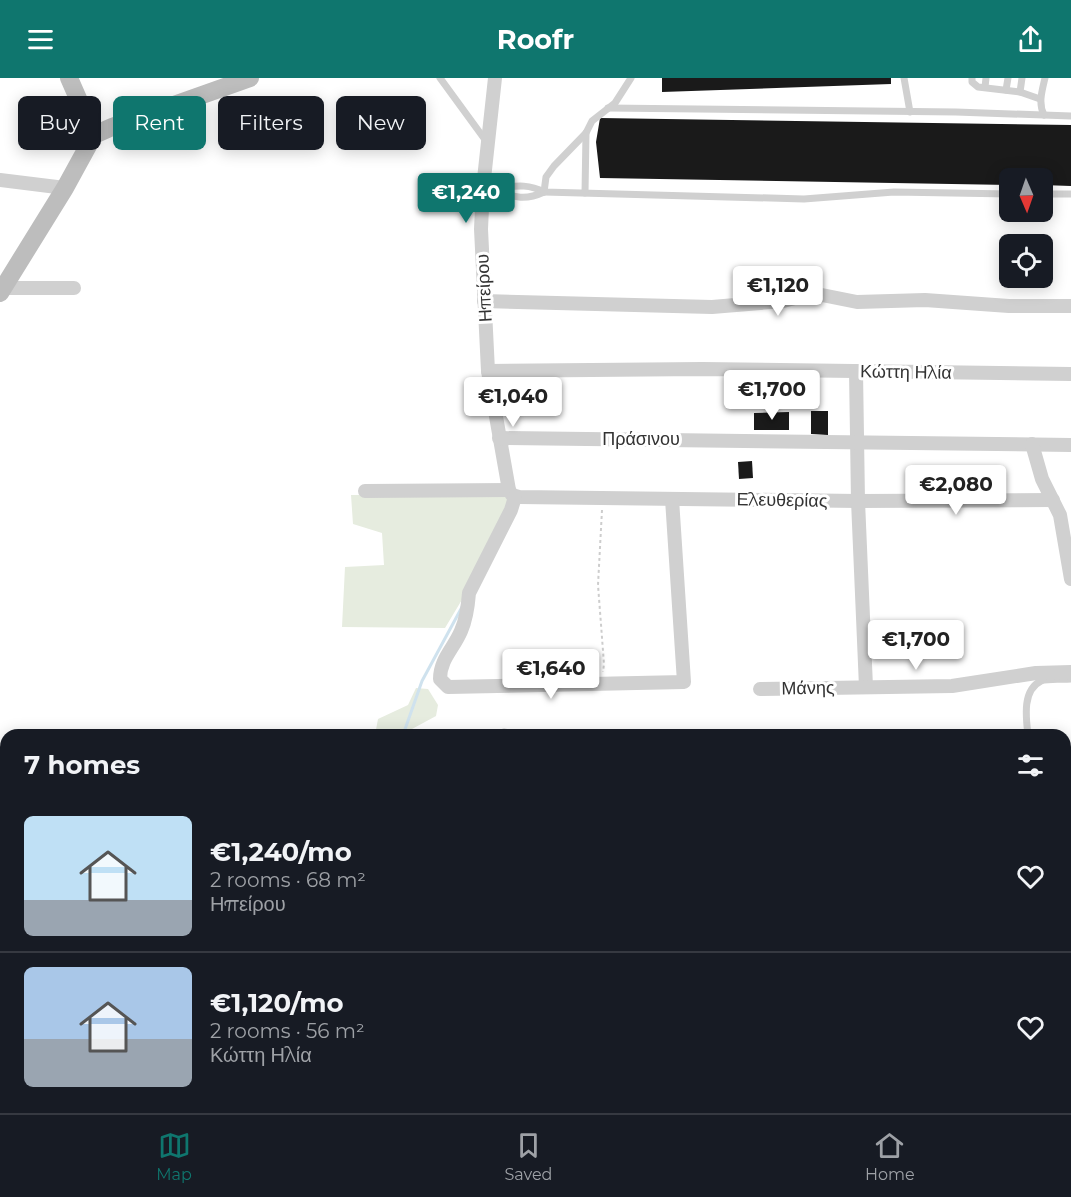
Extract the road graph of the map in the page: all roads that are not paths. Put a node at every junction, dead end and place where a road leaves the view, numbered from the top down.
1 (69, 78) edge
2 (250, 78) edge
3 (440, 78) edge
4 (495, 78) edge
5 (631, 78) edge
6 (904, 78) edge
7 (972, 78) edge
8 (986, 78) edge
9 (1008, 78) edge
10 (1023, 78) edge
11 (1045, 78) edge
12 (217, 84) edge
13 (985, 87) junction
14 (1006, 90) junction
15 (1020, 92) junction
16 (77, 96) edge
17 (1040, 99) junction
18 (609, 108) junction
19 (910, 112) junction
20 (1044, 115) junction
21 (1071, 116) edge
22 (101, 132) edge
23 (586, 133) junction
24 (487, 142) junction
25 (86, 150) edge
26 (0, 180) edge
27 (65, 188) junction
28 (483, 188) junction
29 (498, 189) junction
30 (544, 192) junction
31 (585, 193) junction
32 (999, 194) edge
33 (1053, 194) edge
34 (1071, 194) edge
35 (74, 288) dead end
36 (1, 290) edge
37 (484, 301) junction
38 (1071, 306) edge
39 (488, 371) junction
40 (856, 371) junction
41 (1071, 374) edge
42 (499, 438) junction
43 (858, 443) junction
44 (1032, 444) junction
45 (1071, 445) edge
46 (365, 491) dead end
47 (512, 494) junction
48 (672, 499) junction
49 (1053, 500) junction
50 (858, 501) junction
51 (1071, 579) edge
52 (1071, 672) edge
53 (1071, 679) edge
54 (866, 687) junction
55 (760, 689) dead end
56 (1028, 729) edge

1 - 16 street
2 - 12 street
3 - 24 lane
4 - 24 street, Ηπείρου
5 - 18 lane
6 - 19 lane
7 - 13 lane
8 - 13 lane
9 - 14 lane
10 - 15 lane
11 - 17 lane
12 - 22 street
13 - 14 lane
14 - 15 lane
15 - 17 lane
17 - 20 lane
18 - 19 lane
18 - 23 lane
19 - 20 lane
20 - 21 lane
23 - 30 lane
23 - 31 lane
24 - 28 street, Ηπείρου
25 - 27 street
26 - 27 street
27 - 36 street
28 - 29 lane
28 - 37 street, Ηπείρου
29 - 30 lane
29 - 30 lane
30 - 31 lane
31 - 32 lane
33 - 34 lane
35 - 36 street
37 - 38 street
37 - 39 street, Ηπείρου
39 - 40 street, Κώττη Ηλία
39 - 42 street, Ηπείρου
40 - 41 street, Κώττη Ηλία
40 - 43 street
42 - 43 street, Πράσινου
42 - 47 street, Ηπείρου
43 - 44 street, Πράσινου
43 - 50 street
44 - 45 street, Πράσινου
44 - 49 street
46 - 47 street, Ελευθερίας
47 - 48 street, Ελευθερίας
47 - 48 street
48 - 50 street, Ελευθερίας
49 - 50 street, Ελευθερίας
49 - 51 street
50 - 54 street
52 - 54 street, Μάνης
53 - 56 lane
54 - 55 street, Μάνης

